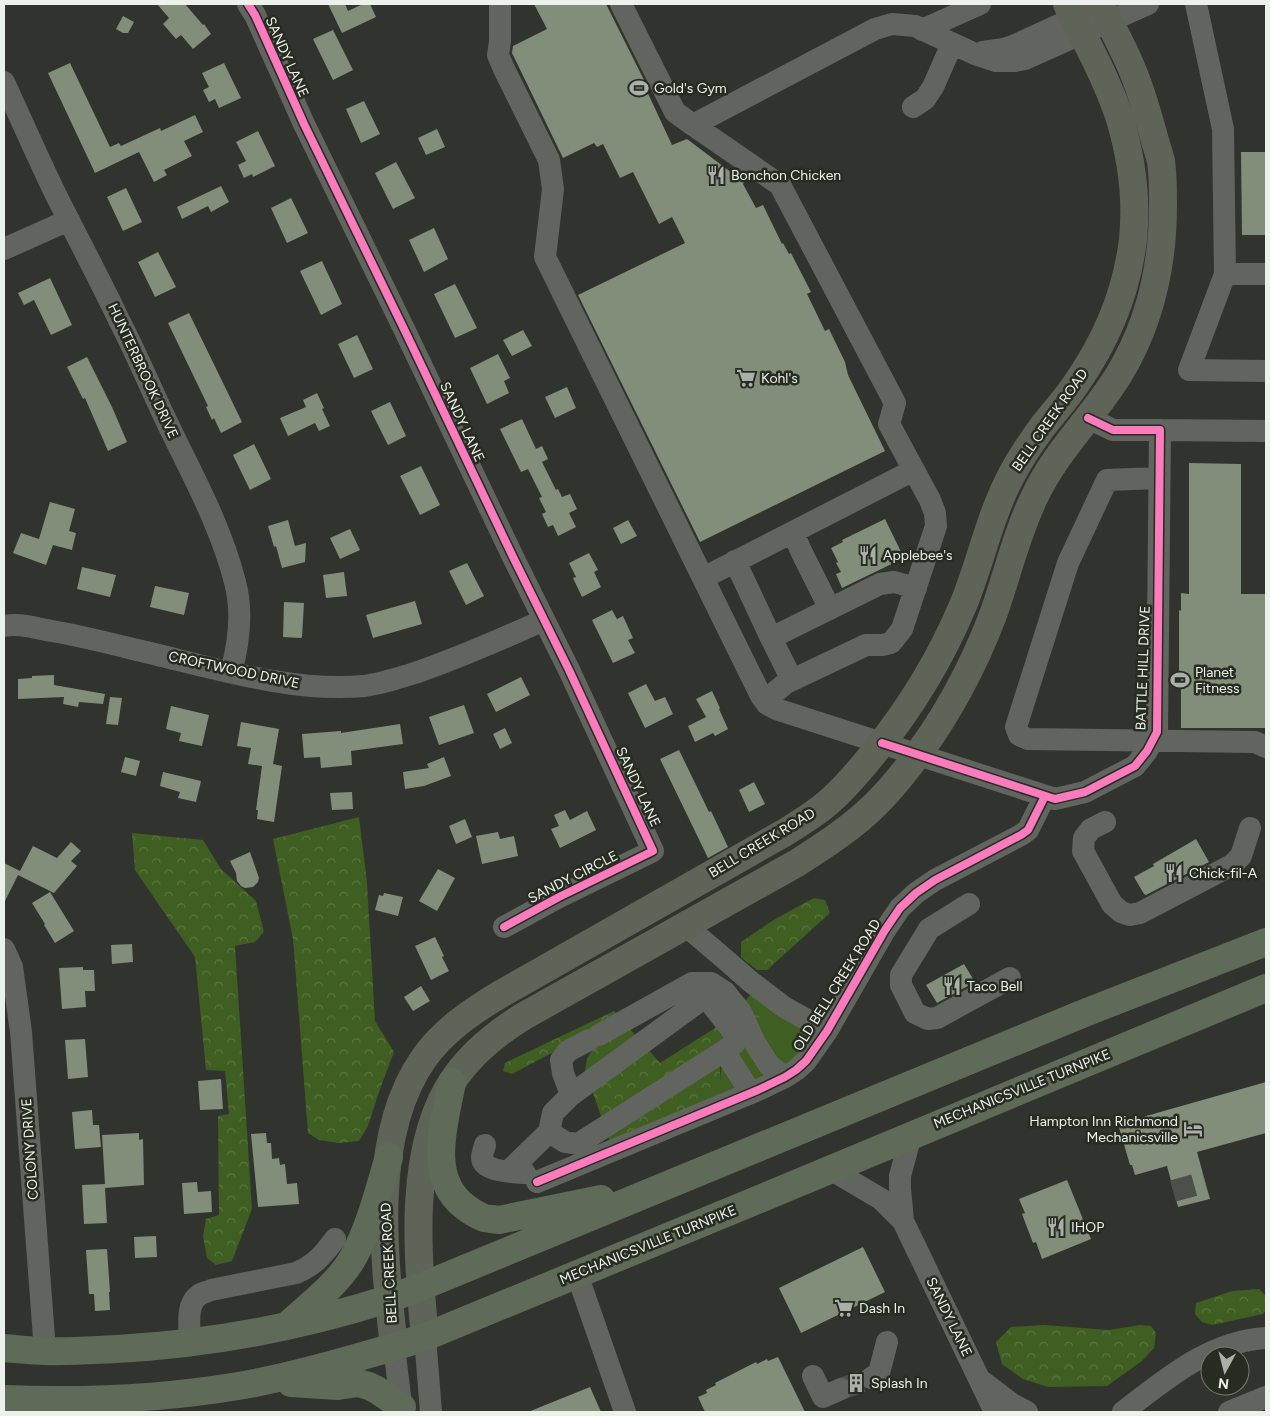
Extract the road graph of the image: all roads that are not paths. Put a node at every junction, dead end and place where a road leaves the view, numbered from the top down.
1 (248, 4) edge
2 (500, 4) edge
3 (621, 4) edge
4 (980, 4) edge
5 (1148, 4) edge
6 (1196, 4) edge
7 (1104, 9) edge
8 (1074, 18) edge
9 (922, 30) junction
10 (952, 44) junction
11 (4, 82) edge
12 (913, 107) dead end
13 (693, 125) junction
14 (69, 220) junction
15 (4, 249) edge
16 (1225, 274) junction
17 (1266, 274) edge
18 (1266, 371) edge
19 (1088, 418) junction
20 (1160, 430) junction
21 (1266, 431) edge
22 (914, 470) junction
23 (1159, 478) junction
24 (793, 532) junction
25 (734, 562) junction
26 (703, 578) junction
27 (916, 588) junction
28 (830, 609) junction
29 (544, 620) junction
30 (4, 626) edge
31 (771, 638) junction
32 (231, 672) junction
33 (792, 680) junction
34 (767, 704) junction
35 (1153, 740) junction
36 (882, 743) junction
37 (1266, 747) edge
38 (918, 754) junction
39 (1045, 796) junction
40 (1105, 822) dead end
41 (1250, 828) dead end
42 (653, 851) joint
43 (969, 904) dead end
44 (686, 926) junction
45 (504, 927) dead end
46 (1266, 931) edge
47 (1266, 942) edge
48 (4, 950) edge
49 (1010, 978) dead end
50 (1266, 988) edge
51 (1266, 1003) edge
52 (1082, 1014) junction
53 (827, 1032) junction
54 (724, 1051) junction
55 (785, 1078) junction
56 (452, 1082) junction
57 (751, 1093) junction
58 (571, 1095) junction
59 (1002, 1098) junction
60 (549, 1132) junction
61 (911, 1135) junction
62 (485, 1145) dead end
63 (389, 1157) junction
64 (830, 1169) junction
65 (510, 1171) junction
66 (673, 1183) junction
67 (903, 1221) junction
68 (335, 1239) dead end
69 (577, 1274) junction
70 (420, 1287) junction
71 (389, 1298) junction
72 (288, 1325) junction
73 (424, 1337) junction
74 (1266, 1338) edge
75 (887, 1342) dead end
76 (190, 1343) junction
77 (394, 1347) junction
78 (4, 1348) edge
79 (45, 1351) junction
80 (813, 1376) dead end
81 (871, 1378) tunnel mouth
82 (978, 1378) junction
83 (259, 1382) junction
84 (842, 1389) tunnel mouth
85 (1266, 1397) edge
86 (4, 1399) edge
87 (52, 1406) edge
88 (1130, 1407) edge
89 (402, 1410) edge
90 (431, 1412) edge
91 (625, 1412) edge
92 (995, 1412) edge
93 (1028, 1412) edge
94 (1109, 1412) edge
95 (1229, 1412) edge

1 - 29 street, SANDY LANE
2 - 26 street
3 - 13 street
4 - 9 street
5 - 7 street
6 - 16 street
7 - 8 street
7 - 19 main road, BELL CREEK ROAD
8 - 10 street
8 - 36 main road, BELL CREEK ROAD
9 - 10 street
9 - 13 street
10 - 12 street
11 - 14 street, HUNTERBROOK DRIVE
13 - 22 street
14 - 15 street
14 - 32 street, HUNTERBROOK DRIVE
16 - 17 street
16 - 18 street
19 - 20 street
19 - 38 main road, BELL CREEK ROAD
20 - 21 street
20 - 23 street, BATTLE HILL DRIVE
22 - 24 street
22 - 27 street
23 - 35 street, BATTLE HILL DRIVE
23 - 35 street
24 - 25 street
24 - 28 street
25 - 26 street
25 - 31 street
26 - 34 street
27 - 28 street
27 - 33 street
28 - 31 street
29 - 32 street, CROFTWOOD DRIVE
29 - 42 street, SANDY LANE
30 - 32 street, CROFTWOOD DRIVE
31 - 33 street
33 - 34 street
34 - 36 street, BATTLE HILL DRIVE
35 - 37 street
35 - 39 street, BATTLE HILL DRIVE
36 - 38 street, BATTLE HILL DRIVE
36 - 63 main road, BELL CREEK ROAD
38 - 39 street, BATTLE HILL DRIVE
38 - 44 main road, BELL CREEK ROAD
39 - 53 street, OLD BELL CREEK ROAD
40 - 41 street
42 - 45 street, SANDY CIRCLE
43 - 49 street
44 - 53 street
44 - 56 main road, BELL CREEK ROAD
46 - 52 highway
47 - 52 highway
48 - 79 street, COLONY DRIVE
50 - 59 highway, MECHANICSVILLE TURNPIKE
51 - 59 highway
52 - 66 highway
53 - 55 street, OLD BELL CREEK ROAD
54 - 57 street
54 - 58 street
54 - 60 street
55 - 57 street, OLD BELL CREEK ROAD
55 - 58 street
56 - 66 highway
56 - 70 main road, BELL CREEK ROAD
57 - 65 street, OLD BELL CREEK ROAD
58 - 60 street
59 - 61 highway, MECHANICSVILLE TURNPIKE
60 - 65 street
61 - 64 highway, MECHANICSVILLE TURNPIKE
61 - 67 street, SANDY LANE
62 - 65 street
63 - 71 main road, BELL CREEK ROAD
63 - 72 highway
64 - 67 street, SANDY LANE
64 - 69 highway, MECHANICSVILLE TURNPIKE
66 - 70 highway
67 - 82 street, SANDY LANE
68 - 76 street
69 - 73 highway, MECHANICSVILLE TURNPIKE
69 - 91 street
70 - 71 highway
70 - 73 main road, BELL CREEK ROAD
71 - 72 highway
71 - 77 main road, BELL CREEK ROAD
72 - 76 highway
73 - 77 highway, MECHANICSVILLE TURNPIKE
73 - 90 street, BELL CREEK ROAD
74 - 88 street
75 - 81 street
76 - 79 highway
77 - 83 highway, MECHANICSVILLE TURNPIKE
77 - 89 street, BELL CREEK ROAD
78 - 79 highway
80 - 84 street
82 - 92 street, SANDY LANE
82 - 93 street
83 - 87 highway, MECHANICSVILLE TURNPIKE
83 - 89 highway
85 - 95 street
86 - 87 highway, MECHANICSVILLE TURNPIKE
88 - 94 street

